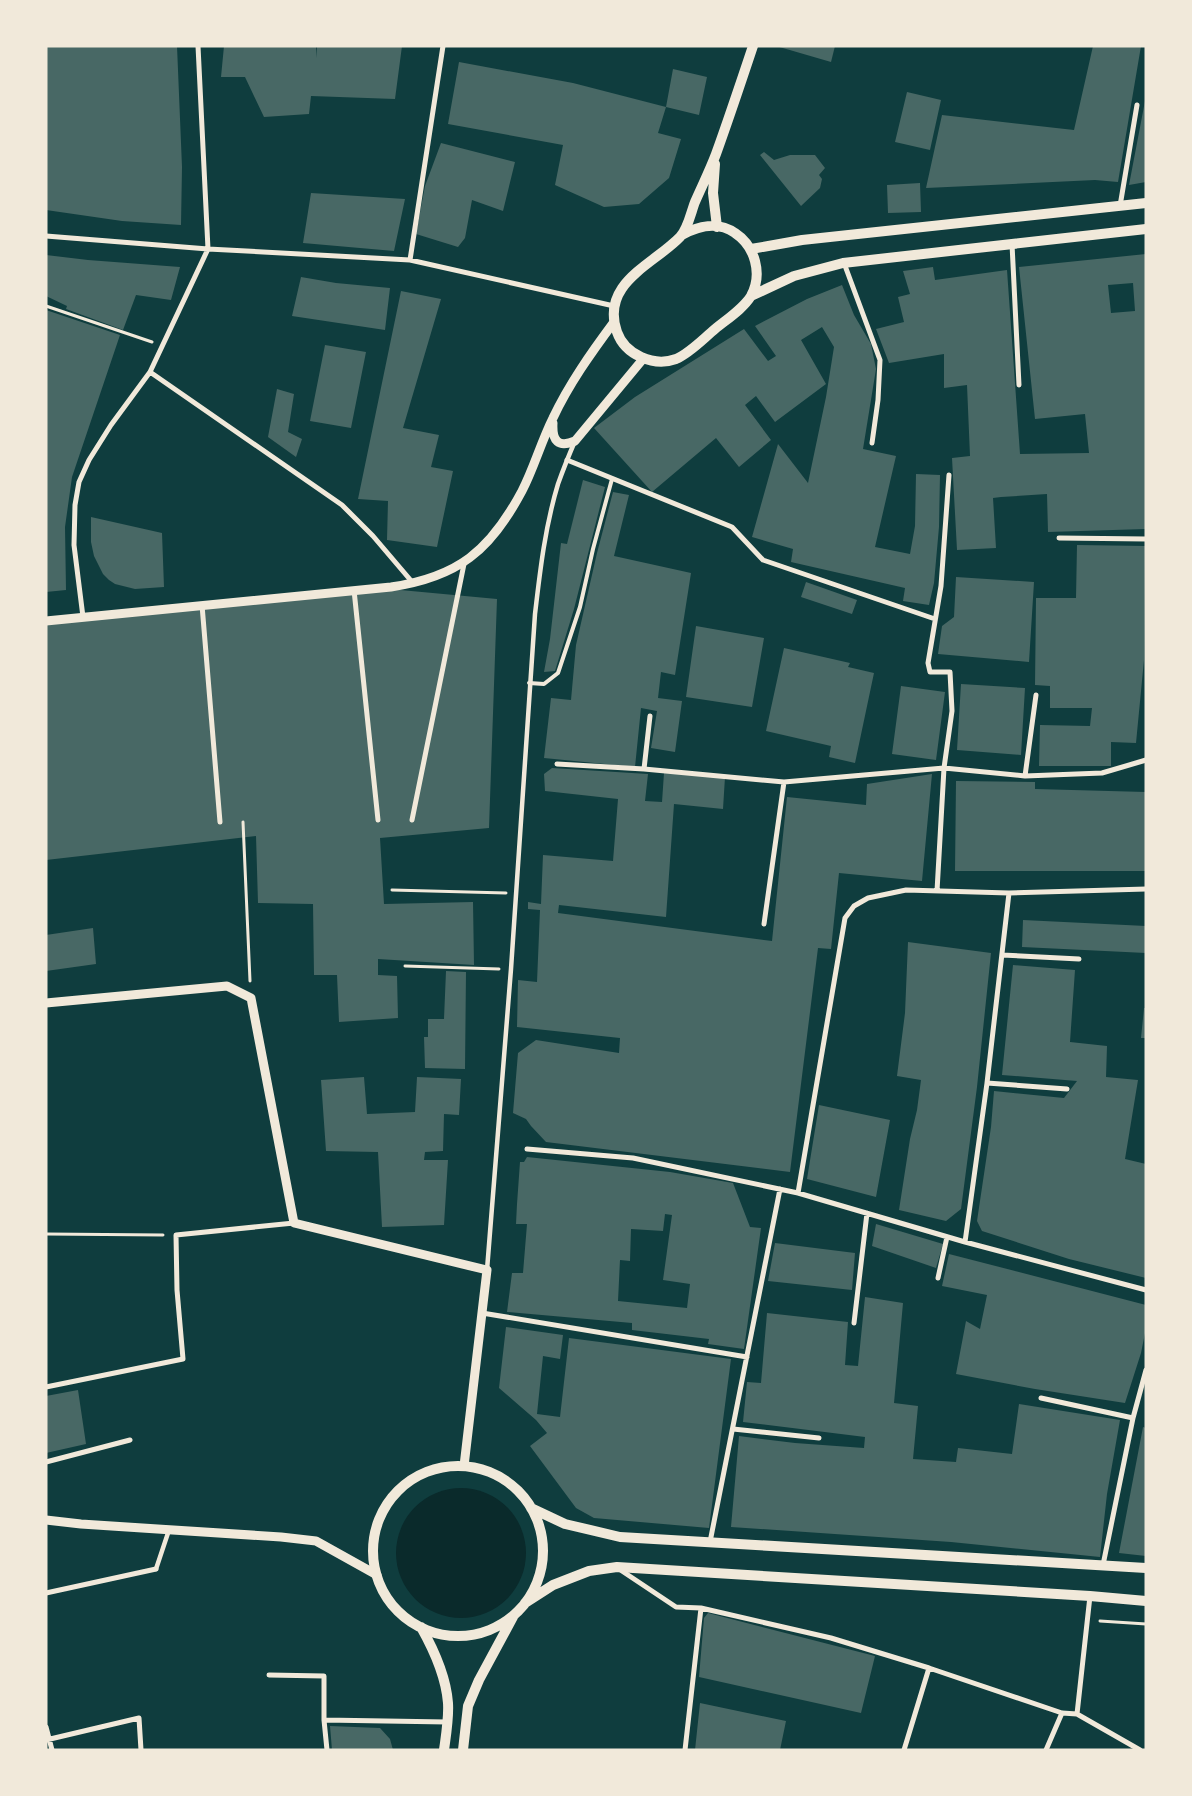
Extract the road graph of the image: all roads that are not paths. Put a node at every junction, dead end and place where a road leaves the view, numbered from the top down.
1 (198, 46) edge
2 (443, 46) edge
3 (753, 46) edge
4 (1138, 105) dead end
5 (716, 155) junction
6 (1146, 203) edge
7 (1120, 206) junction
8 (716, 227) junction
9 (1146, 229) edge
10 (682, 235) junction
11 (46, 236) edge
12 (1012, 244) junction
13 (208, 249) junction
14 (751, 249) junction
15 (410, 260) junction
16 (844, 262) junction
17 (751, 296) junction
18 (614, 306) junction
19 (614, 322) junction
20 (643, 359) junction
21 (150, 372) junction
22 (1019, 384) dead end
23 (553, 418) junction
24 (575, 441) junction
25 (872, 443) dead end
26 (567, 460) junction
27 (948, 475) dead end
28 (612, 479) junction
29 (1059, 538) dead end
30 (1146, 539) edge
31 (464, 564) junction
32 (413, 584) junction
33 (354, 590) junction
34 (202, 604) junction
35 (83, 617) junction
36 (935, 619) junction
37 (46, 621) edge
38 (529, 684) junction
39 (1036, 695) dead end
40 (650, 716) dead end
41 (1146, 760) edge
42 (557, 764) dead end
43 (944, 768) junction
44 (644, 769) junction
45 (1025, 776) junction
46 (784, 782) junction
47 (378, 820) dead end
48 (412, 820) dead end
49 (220, 822) dead end
50 (1146, 889) edge
51 (937, 891) junction
52 (1009, 893) junction
53 (764, 924) dead end
54 (1002, 956) junction
55 (1079, 959) dead end
56 (46, 1003) edge
57 (987, 1083) junction
58 (1067, 1089) dead end
59 (527, 1149) dead end
60 (780, 1189) junction
61 (798, 1193) junction
62 (867, 1213) junction
63 (294, 1224) junction
64 (947, 1237) junction
65 (965, 1242) junction
66 (487, 1270) junction
67 (938, 1278) dead end
68 (1146, 1290) edge
69 (482, 1313) junction
70 (854, 1323) dead end
71 (747, 1358) junction
72 (1146, 1370) edge
73 (46, 1387) edge
74 (1041, 1398) dead end
75 (1133, 1418) junction
76 (733, 1429) junction
77 (819, 1438) dead end
78 (130, 1440) dead end
79 (46, 1462) edge
80 (464, 1466) junction
81 (531, 1508) junction
82 (46, 1520) edge
83 (169, 1530) junction
84 (710, 1542) junction
85 (1103, 1565) junction
86 (617, 1567) junction
87 (1146, 1568) edge
88 (156, 1569) joint
89 (377, 1575) junction
90 (46, 1593) edge
91 (1090, 1596) junction
92 (1146, 1601) edge
93 (525, 1603) junction
94 (701, 1608) junction
95 (514, 1615) junction
96 (421, 1627) junction
97 (929, 1668) junction
98 (269, 1675) dead end
99 (1062, 1713) junction
100 (1077, 1714) junction
101 (324, 1720) junction
102 (447, 1722) junction
103 (46, 1727) edge
104 (48, 1740) edge
105 (52, 1750) edge
106 (141, 1750) edge
107 (327, 1750) edge
108 (444, 1750) edge
109 (463, 1750) edge
110 (685, 1750) edge
111 (904, 1750) edge
112 (1046, 1750) edge
113 (1140, 1750) edge

1 - 13 street
2 - 15 street
3 - 5 main road
4 - 7 street
5 - 8 main road
5 - 10 main road
6 - 7 main road
7 - 14 main road
8 - 10 main road
8 - 14 main road
9 - 12 main road
10 - 18 main road
11 - 13 street
12 - 16 main road
12 - 22 street
13 - 15 street
13 - 21 street
14 - 17 main road
15 - 18 street
16 - 17 main road
16 - 25 street
17 - 20 main road
18 - 19 main road
19 - 20 main road
19 - 23 street
20 - 24 street
21 - 32 street
21 - 35 street
23 - 24 street
23 - 31 street
24 - 26 street
26 - 28 street
26 - 38 street
27 - 36 street
28 - 36 street
28 - 38 lane
29 - 30 street
31 - 32 street
31 - 48 street
32 - 33 street
33 - 34 street
33 - 47 street
34 - 35 street
34 - 49 street
35 - 37 street
36 - 43 street
38 - 66 street
39 - 45 street
40 - 44 street
41 - 45 street
42 - 44 street
43 - 45 street
43 - 46 street
43 - 51 street
44 - 46 street
46 - 53 street
50 - 52 street
51 - 52 street
51 - 61 street
52 - 54 street
54 - 55 street
54 - 57 street
56 - 63 street
57 - 58 street
57 - 65 street
59 - 60 street
60 - 61 street
60 - 71 street
61 - 62 street
62 - 64 street
62 - 70 street
63 - 66 street
63 - 73 street
64 - 65 street
64 - 67 street
65 - 68 street
66 - 69 street
69 - 71 street
69 - 80 street
71 - 76 street
72 - 75 street
74 - 75 street
75 - 85 street
76 - 77 street
76 - 84 street
78 - 79 street
80 - 81 main road
80 - 89 main road
81 - 84 main road
81 - 93 main road
82 - 83 street
83 - 88 street
83 - 89 street
84 - 85 main road
85 - 87 main road
86 - 91 main road
86 - 93 main road
86 - 94 street
88 - 90 street
89 - 96 main road
91 - 92 main road
91 - 100 street
93 - 95 main road
94 - 97 street
94 - 110 street
95 - 96 main road
95 - 109 main road
96 - 102 main road
97 - 99 street
97 - 111 street
98 - 101 street
99 - 100 street
99 - 112 street
100 - 113 street
101 - 102 street
101 - 107 street
102 - 108 main road
103 - 104 street
104 - 105 street
104 - 106 street

